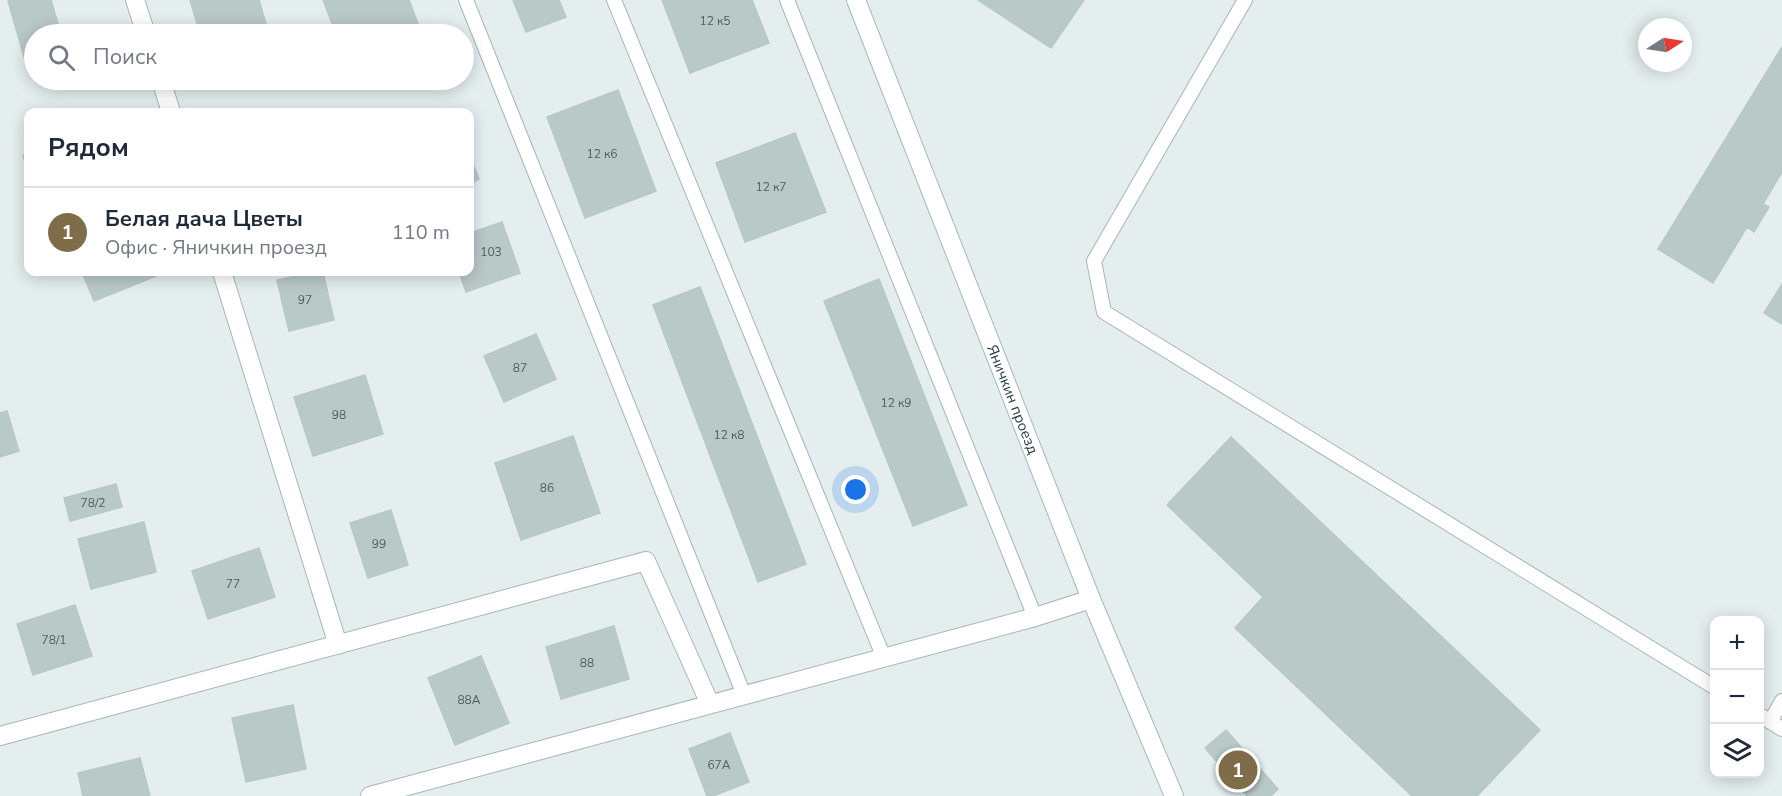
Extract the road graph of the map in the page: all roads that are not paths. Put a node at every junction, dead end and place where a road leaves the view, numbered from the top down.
1 (135, 0) edge
2 (466, 0) edge
3 (614, 0) edge
4 (787, 0) edge
5 (856, 0) edge
6 (1245, 0) edge
7 (143, 24) edge
8 (164, 90) edge
9 (170, 108) edge
10 (223, 276) edge
11 (1091, 599) junction
12 (1035, 617) junction
13 (338, 645) junction
14 (884, 658) junction
15 (1710, 685) edge
16 (744, 695) junction
17 (1782, 701) edge
18 (710, 704) junction
19 (1771, 722) edge
20 (0, 736) edge
21 (430, 788) edge
22 (370, 796) edge
23 (1174, 796) edge

1 - 7 street
2 - 16 lane
3 - 14 lane
4 - 12 lane
5 - 11 street, Яничкин проезд
6 - 15 lane
8 - 9 street
10 - 13 street
11 - 12 street
11 - 23 street, Яничкин проезд
12 - 14 street
13 - 18 street
13 - 20 street
14 - 16 street
16 - 18 street
17 - 19 lane
18 - 21 street
21 - 22 street

